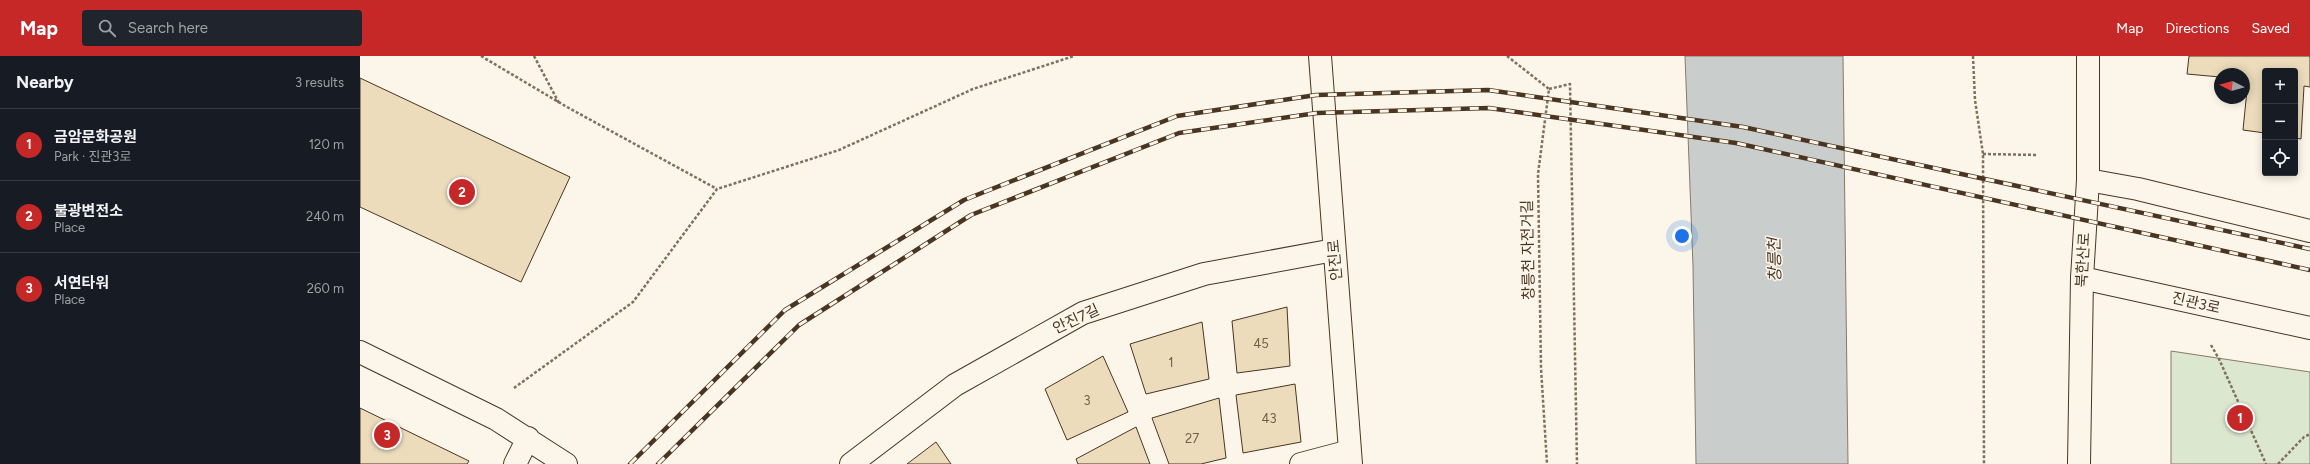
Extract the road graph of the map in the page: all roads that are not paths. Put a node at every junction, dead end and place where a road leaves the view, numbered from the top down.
1 (1320, 56) edge
2 (2088, 56) edge
3 (2088, 180) junction
4 (2310, 231) edge
5 (1334, 250) junction
6 (2082, 278) junction
7 (2310, 328) edge
8 (360, 352) edge
9 (528, 438) junction
10 (1351, 458) edge
11 (515, 464) edge
12 (566, 464) edge
13 (852, 464) edge
14 (1301, 464) edge
15 (2080, 464) edge

1 - 5 street, 안진로
2 - 3 street, 북한산로
3 - 4 street
3 - 6 street, 북한산로
5 - 10 street, 안진로
5 - 13 street, 안진7길
6 - 7 street, 진관3로
6 - 15 street, 북한산로
8 - 9 street
9 - 11 street
9 - 12 street
10 - 14 street

